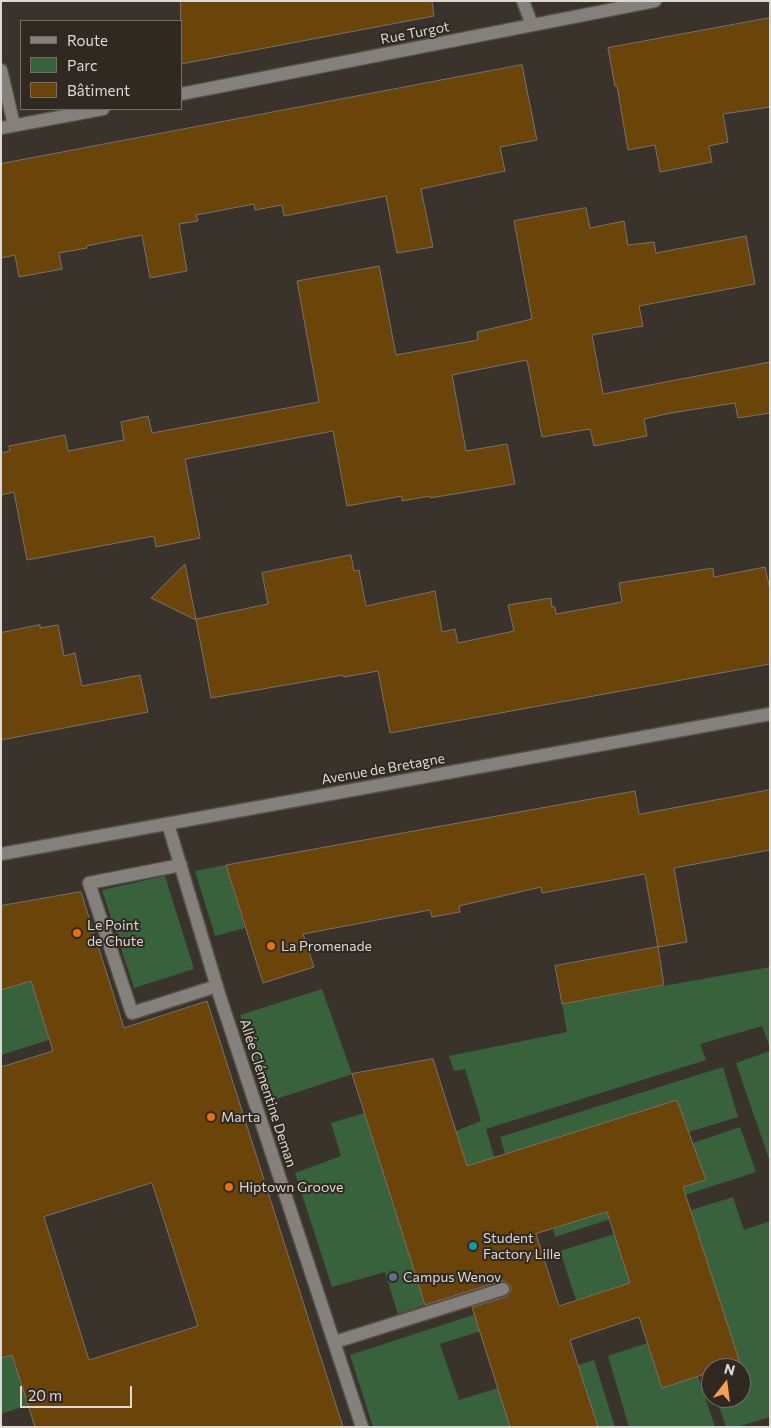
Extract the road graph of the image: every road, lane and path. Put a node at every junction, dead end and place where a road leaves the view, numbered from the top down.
1 (523, 1) edge
2 (655, 1) edge
3 (532, 25) junction
4 (1, 70) edge
5 (182, 94) edge
6 (98, 110) edge
7 (14, 126) junction
8 (1, 128) edge
9 (770, 714) edge
10 (168, 824) junction
11 (1, 854) edge
12 (181, 864) junction
13 (217, 986) junction
14 (503, 1289) dead end
15 (335, 1342) junction
16 (362, 1427) edge

1 - 3 street
2 - 3 street, Rue Turgot
3 - 5 street, Rue Turgot
4 - 7 street
6 - 7 street
7 - 8 street
9 - 10 street, Avenue de Bretagne
10 - 11 street, Avenue de Bretagne
10 - 12 street, Allée Clémentine Deman
12 - 13 street, Allée Clémentine Deman
12 - 13 street
13 - 15 street, Allée Clémentine Deman
14 - 15 street
15 - 16 street, Allée Clémentine Deman

